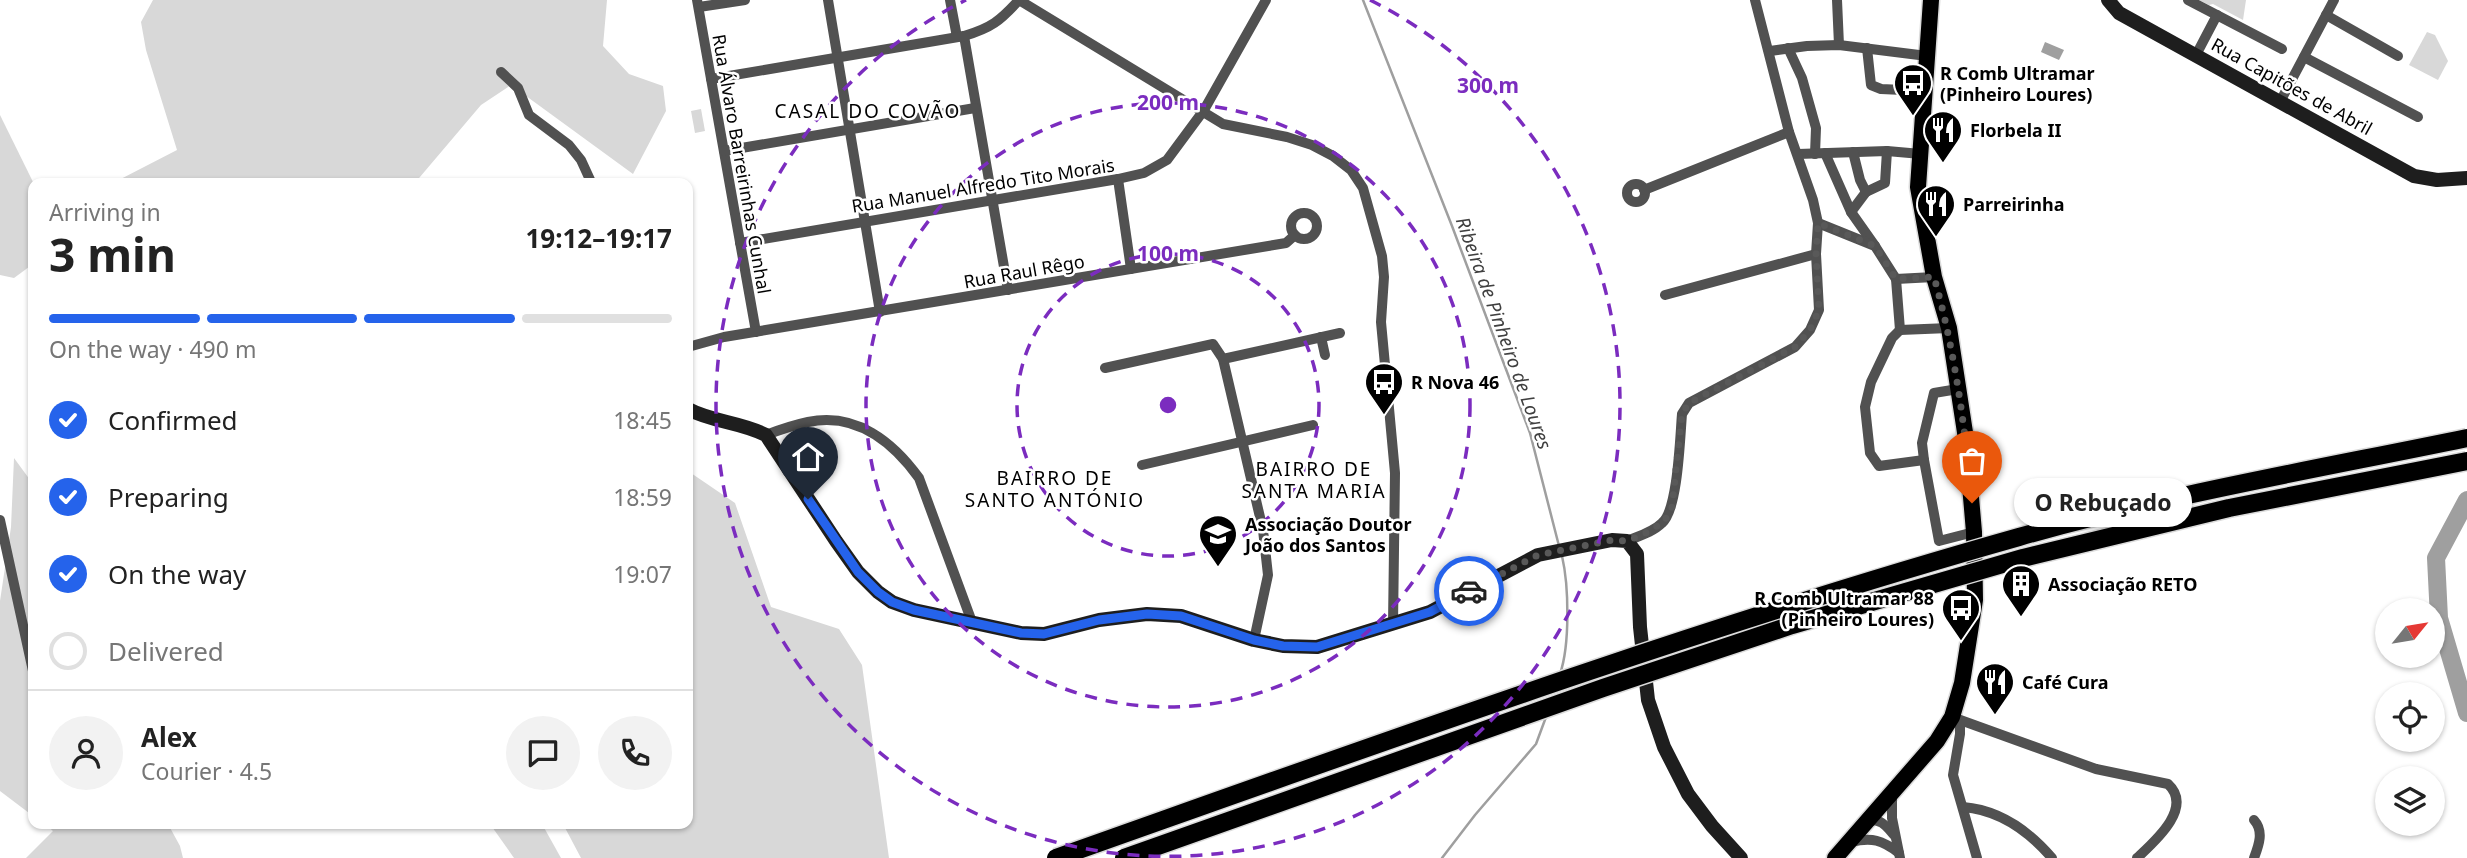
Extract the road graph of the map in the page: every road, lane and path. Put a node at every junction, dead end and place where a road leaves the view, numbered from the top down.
1 (745, 0) edge
2 (828, 0) edge
3 (950, 0) edge
4 (1019, 0) edge
5 (1266, 0) edge
6 (1755, 0) edge
7 (1837, 0) edge
8 (1931, 0) edge
9 (2108, 0) edge
10 (2188, 0) edge
11 (2334, 0) edge
12 (698, 4) edge
13 (2217, 15) junction
14 (2326, 15) junction
15 (961, 36) junction
16 (1839, 45) junction
17 (1788, 48) junction
18 (1867, 48) junction
19 (2282, 50) dead end
20 (1770, 51) junction
21 (2196, 55) junction
22 (1927, 56) junction
23 (2398, 56) dead end
24 (837, 57) junction
25 (2304, 57) junction
26 (501, 72) dead end
27 (711, 79) junction
28 (1925, 91) junction
29 (2281, 100) junction
30 (975, 108) junction
31 (1204, 110) junction
32 (2418, 117) dead end
33 (850, 130) junction
34 (1789, 132) junction
35 (724, 151) junction
36 (1887, 151) junction
37 (1853, 152) junction
38 (1820, 153) junction
39 (1921, 153) junction
40 (1798, 154) junction
41 (589, 178) edge
42 (2467, 178) edge
43 (1118, 179) junction
44 (1644, 190) dead end
45 (1866, 192) junction
46 (992, 201) junction
47 (1850, 210) junction
48 (864, 221) junction
49 (1818, 223) junction
50 (1295, 235) dead end
51 (740, 243) junction
52 (1875, 246) junction
53 (1816, 254) junction
54 (1131, 269) junction
55 (1934, 277) junction
56 (1896, 279) junction
57 (1008, 290) junction
58 (1665, 295) dead end
59 (880, 312) junction
60 (1948, 328) junction
61 (1900, 330) junction
62 (756, 332) junction
63 (1340, 333) dead end
64 (1321, 337) junction
65 (693, 346) edge
66 (1325, 355) dead end
67 (1223, 359) junction
68 (1105, 368) dead end
69 (1958, 389) junction
70 (693, 411) edge
71 (1313, 425) dead end
72 (766, 435) junction
73 (2467, 438) edge
74 (1242, 441) junction
75 (1924, 460) junction
76 (2467, 461) edge
77 (1142, 465) dead end
78 (0, 520) edge
79 (1974, 532) junction
80 (1627, 541) junction
81 (972, 622) junction
82 (1393, 625) junction
83 (1254, 640) junction
84 (28, 648) edge
85 (1952, 717) junction
86 (1892, 793) junction
87 (1963, 807) junction
88 (1867, 820) junction
89 (2254, 820) dead end
90 (1896, 836) junction
91 (1847, 844) junction
92 (1899, 855) edge
93 (1056, 858) edge
94 (1124, 858) edge
95 (1741, 858) edge
96 (1835, 858) edge
97 (1977, 858) edge
98 (2052, 858) edge
99 (2137, 858) edge
100 (2254, 858) edge

1 - 12 street
2 - 24 street
3 - 15 street
4 - 15 street
4 - 31 street
5 - 31 street, Rua Manuel Alfredo Tito Morais
6 - 20 street
7 - 16 street
8 - 22 main road
9 - 21 street, Rua Capitões de Abril
10 - 13 street
11 - 14 street
12 - 27 street, Rua Álvaro Barreirinhas Cunhal
13 - 19 street
13 - 21 street
14 - 23 street
14 - 25 street
15 - 24 street
15 - 30 street
16 - 17 street
16 - 18 street
17 - 20 street
17 - 38 street
18 - 22 street
18 - 28 street
20 - 34 street
21 - 29 street, Rua Capitões de Abril
22 - 28 main road
24 - 27 street
24 - 33 street
25 - 29 street
25 - 32 street
26 - 41 street
27 - 35 street, Rua Álvaro Barreirinhas Cunhal
28 - 39 main road
29 - 42 street, Rua Capitões de Abril
30 - 33 street
30 - 46 street
31 - 43 street, Rua Manuel Alfredo Tito Morais
31 - 82 street
33 - 35 street
33 - 48 street
34 - 40 street
34 - 44 street
35 - 51 street, Rua Álvaro Barreirinhas Cunhal
36 - 37 street
36 - 39 street
36 - 45 street
37 - 38 street
37 - 45 street
38 - 40 street
38 - 47 street
39 - 55 main road
40 - 49 street
43 - 46 street, Rua Manuel Alfredo Tito Morais
43 - 54 street
45 - 47 street
46 - 48 street, Rua Manuel Alfredo Tito Morais
46 - 57 street
47 - 52 street
48 - 51 street, Rua Manuel Alfredo Tito Morais
48 - 59 street
49 - 52 street
49 - 53 street
50 - 54 street, Rua Raul Rêgo
51 - 62 street, Rua Álvaro Barreirinhas Cunhal
52 - 56 street
53 - 58 street
53 - 80 street
54 - 57 street, Rua Raul Rêgo
55 - 56 street
55 - 60 main road
56 - 61 street
57 - 59 street, Rua Raul Rêgo
59 - 62 street, Rua Raul Rêgo
60 - 61 street
60 - 69 main road
61 - 75 street
62 - 65 street, Rua Raul Rêgo
63 - 64 street
64 - 66 street
64 - 67 street
67 - 68 street
67 - 74 street
69 - 75 street
69 - 79 main road
70 - 72 street
71 - 74 street
72 - 81 street
72 - 81 street
73 - 93 highway, bridge
74 - 77 street
74 - 83 street
75 - 79 street
76 - 94 highway, bridge
78 - 84 street
79 - 85 main road
80 - 82 street
80 - 95 street
81 - 83 street
82 - 83 street
85 - 86 main road
85 - 87 street
85 - 99 street
86 - 88 main road
86 - 90 street
87 - 97 street
87 - 98 street
88 - 90 street
88 - 91 main road
89 - 100 street
90 - 92 street
91 - 92 street
91 - 96 main road

